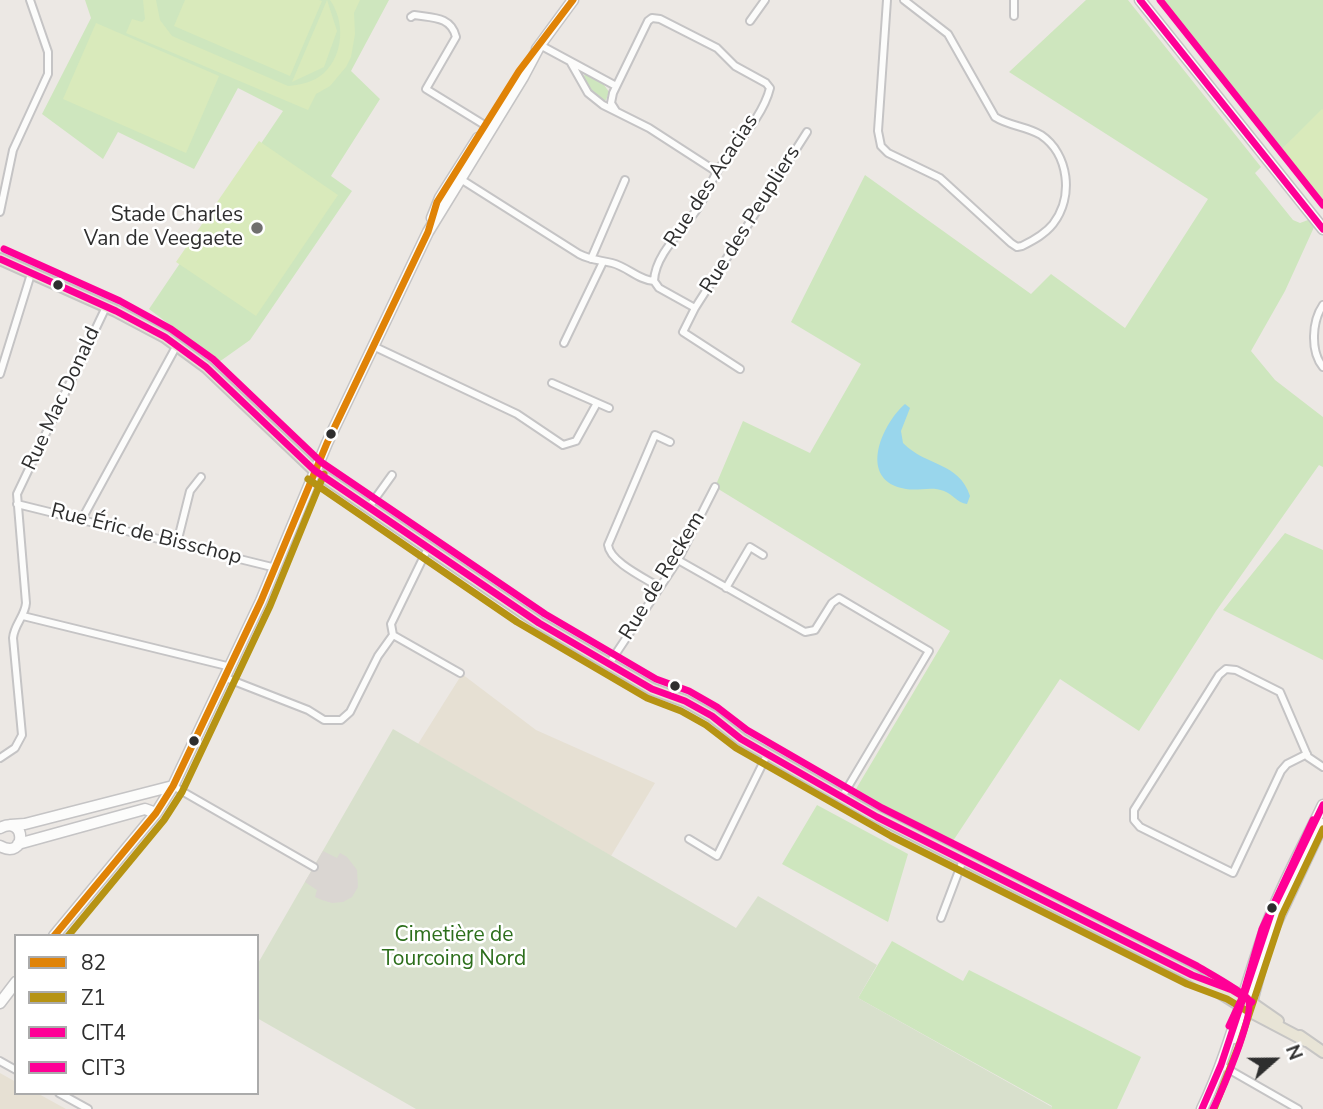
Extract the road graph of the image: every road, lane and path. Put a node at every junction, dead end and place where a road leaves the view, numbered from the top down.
1 (30, 0) edge
2 (573, 0) edge
3 (765, 0) edge
4 (887, 0) edge
5 (904, 0) edge
6 (1014, 0) edge
7 (1140, 0) edge
8 (1147, 0) edge
9 (1014, 16) dead end
10 (411, 17) dead end
11 (750, 21) dead end
12 (540, 45) junction
13 (571, 63) junction
14 (616, 86) junction
15 (616, 111) junction
16 (488, 128) junction
17 (807, 132) dead end
18 (717, 172) junction
19 (458, 177) junction
20 (625, 180) dead end
21 (0, 212) edge
22 (1323, 222) edge
23 (1323, 229) edge
24 (591, 259) junction
25 (0, 260) edge
26 (603, 262) junction
27 (32, 274) junction
28 (654, 281) junction
29 (1323, 304) edge
30 (106, 307) junction
31 (695, 308) junction
32 (564, 343) dead end
33 (177, 345) junction
34 (373, 345) junction
35 (1323, 367) edge
36 (740, 369) dead end
37 (0, 374) edge
38 (552, 383) dead end
39 (597, 403) junction
40 (609, 408) dead end
41 (670, 442) dead end
42 (314, 470) junction
43 (391, 475) dead end
44 (201, 477) dead end
45 (715, 487) dead end
46 (17, 503) junction
47 (369, 507) junction
48 (82, 519) junction
49 (177, 543) junction
50 (428, 548) junction
51 (763, 555) dead end
52 (678, 560) junction
53 (276, 568) junction
54 (659, 587) junction
55 (726, 588) junction
56 (23, 615) junction
57 (393, 635) junction
58 (609, 664) junction
59 (231, 667) junction
60 (460, 673) dead end
61 (226, 678) junction
62 (1307, 754) junction
63 (767, 755) junction
64 (0, 758) edge
65 (1323, 767) edge
66 (173, 786) junction
67 (842, 797) junction
68 (1323, 805) edge
69 (156, 813) junction
70 (1323, 824) edge
71 (11, 825) junction
72 (0, 828) edge
73 (689, 839) dead end
74 (18, 844) junction
75 (2, 848) edge
76 (963, 860) junction
77 (314, 867) dead end
78 (941, 918) dead end
79 (56, 934) edge
80 (14, 985) edge
81 (0, 1003) edge
82 (1246, 1004) junction
83 (1323, 1052) edge
84 (1221, 1065) junction
85 (63, 1095) edge
86 (88, 1109) edge
87 (1202, 1109) edge
88 (1298, 1109) edge

1 - 21 street
2 - 12 main road
3 - 11 street
4 - 5 street
6 - 9 street
7 - 23 main road
8 - 22 main road
10 - 16 street
12 - 13 street
12 - 16 main road
13 - 14 street
13 - 15 street
14 - 15 street
14 - 18 street, Rue des Acacias
15 - 18 street
16 - 19 main road
17 - 31 street, Rue des Peupliers
18 - 28 street, Rue des Acacias
19 - 24 street
19 - 34 main road
20 - 24 street
24 - 26 street
25 - 27 main road
26 - 28 street
26 - 32 street
27 - 30 main road
27 - 37 street
28 - 31 street
29 - 35 street
30 - 33 main road
30 - 46 street, Rue Mac Donald
31 - 36 street
33 - 42 main road
33 - 48 street
34 - 39 street
34 - 42 main road
38 - 39 street
39 - 40 street
41 - 54 street
42 - 47 main road
42 - 53 main road
43 - 47 street
44 - 49 street
45 - 52 street, Rue de Reckem
46 - 48 street, Rue Éric de Bisschop
46 - 56 street, Rue Mac Donald
47 - 50 main road
48 - 49 street, Rue Éric de Bisschop
49 - 53 street, Rue Éric de Bisschop
50 - 57 street
50 - 58 main road
51 - 55 street
52 - 54 street, Rue de Reckem
52 - 55 street
53 - 59 main road
54 - 58 street, Rue de Reckem
55 - 67 street
56 - 59 street
56 - 64 street, Rue Mac Donald
57 - 60 street
57 - 61 street
58 - 63 main road
59 - 61 main road
61 - 66 main road
62 - 62 street
62 - 65 street
63 - 67 main road
63 - 73 street
66 - 69 main road
66 - 71 main road
66 - 77 street
67 - 76 main road
68 - 82 main road
69 - 74 main road
69 - 79 main road
70 - 82 main road
71 - 72 main road
71 - 74 main road
74 - 75 main road
76 - 78 street
76 - 82 main road
80 - 81 main road
82 - 83 main road
82 - 84 main road
84 - 87 main road
84 - 88 street
85 - 86 street

